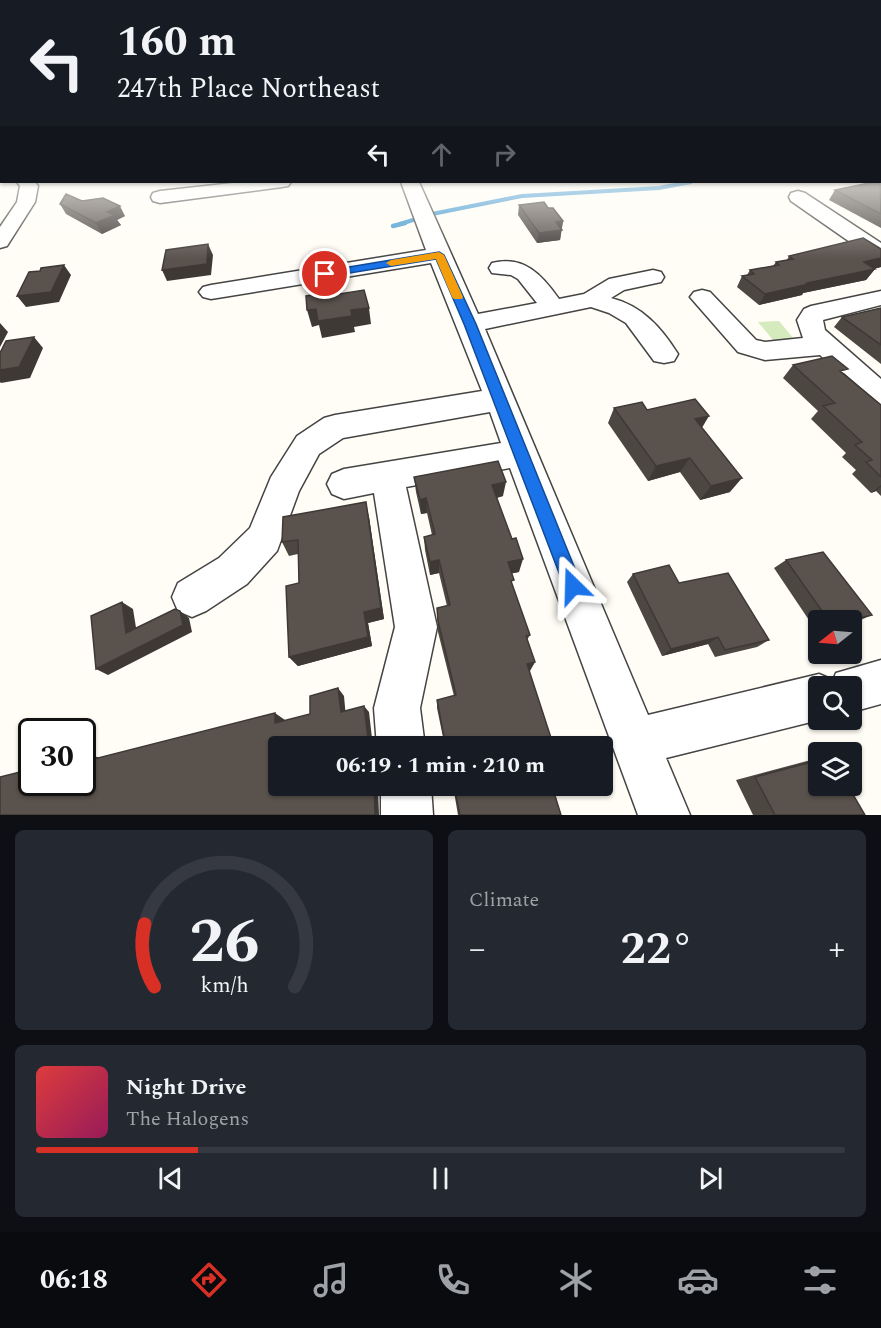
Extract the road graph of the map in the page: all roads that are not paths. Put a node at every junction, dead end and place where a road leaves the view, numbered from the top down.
1 (27, 183) edge
2 (274, 183) edge
3 (410, 183) edge
4 (160, 197) dead end
5 (798, 197) dead end
6 (881, 225) edge
7 (849, 231) junction
8 (0, 242) edge
9 (881, 253) edge
10 (439, 255) junction
11 (500, 268) dead end
12 (653, 277) dead end
13 (211, 292) dead end
14 (702, 297) dead end
15 (881, 298) edge
16 (591, 300) junction
17 (553, 308) junction
18 (470, 324) junction
19 (827, 345) junction
20 (664, 354) dead end
21 (881, 396) edge
22 (500, 399) junction
23 (520, 453) junction
24 (344, 484) dead end
25 (391, 491) dead end
26 (192, 597) dead end
27 (881, 682) edge
28 (862, 687) edge
29 (808, 700) edge
30 (400, 736) edge
31 (635, 742) junction
32 (406, 796) edge
33 (407, 815) edge
34 (664, 815) edge

1 - 8 street
2 - 4 street
3 - 10 street
5 - 7 street
6 - 7 street
7 - 9 street
10 - 13 street
10 - 18 street
11 - 17 street
12 - 16 street
14 - 19 street
15 - 19 street
16 - 17 street
16 - 20 street
17 - 18 street
18 - 22 street
19 - 21 street
22 - 23 street
22 - 26 street
23 - 24 street
23 - 31 street
25 - 30 street
27 - 28 street
29 - 31 street
31 - 34 street
32 - 33 street

